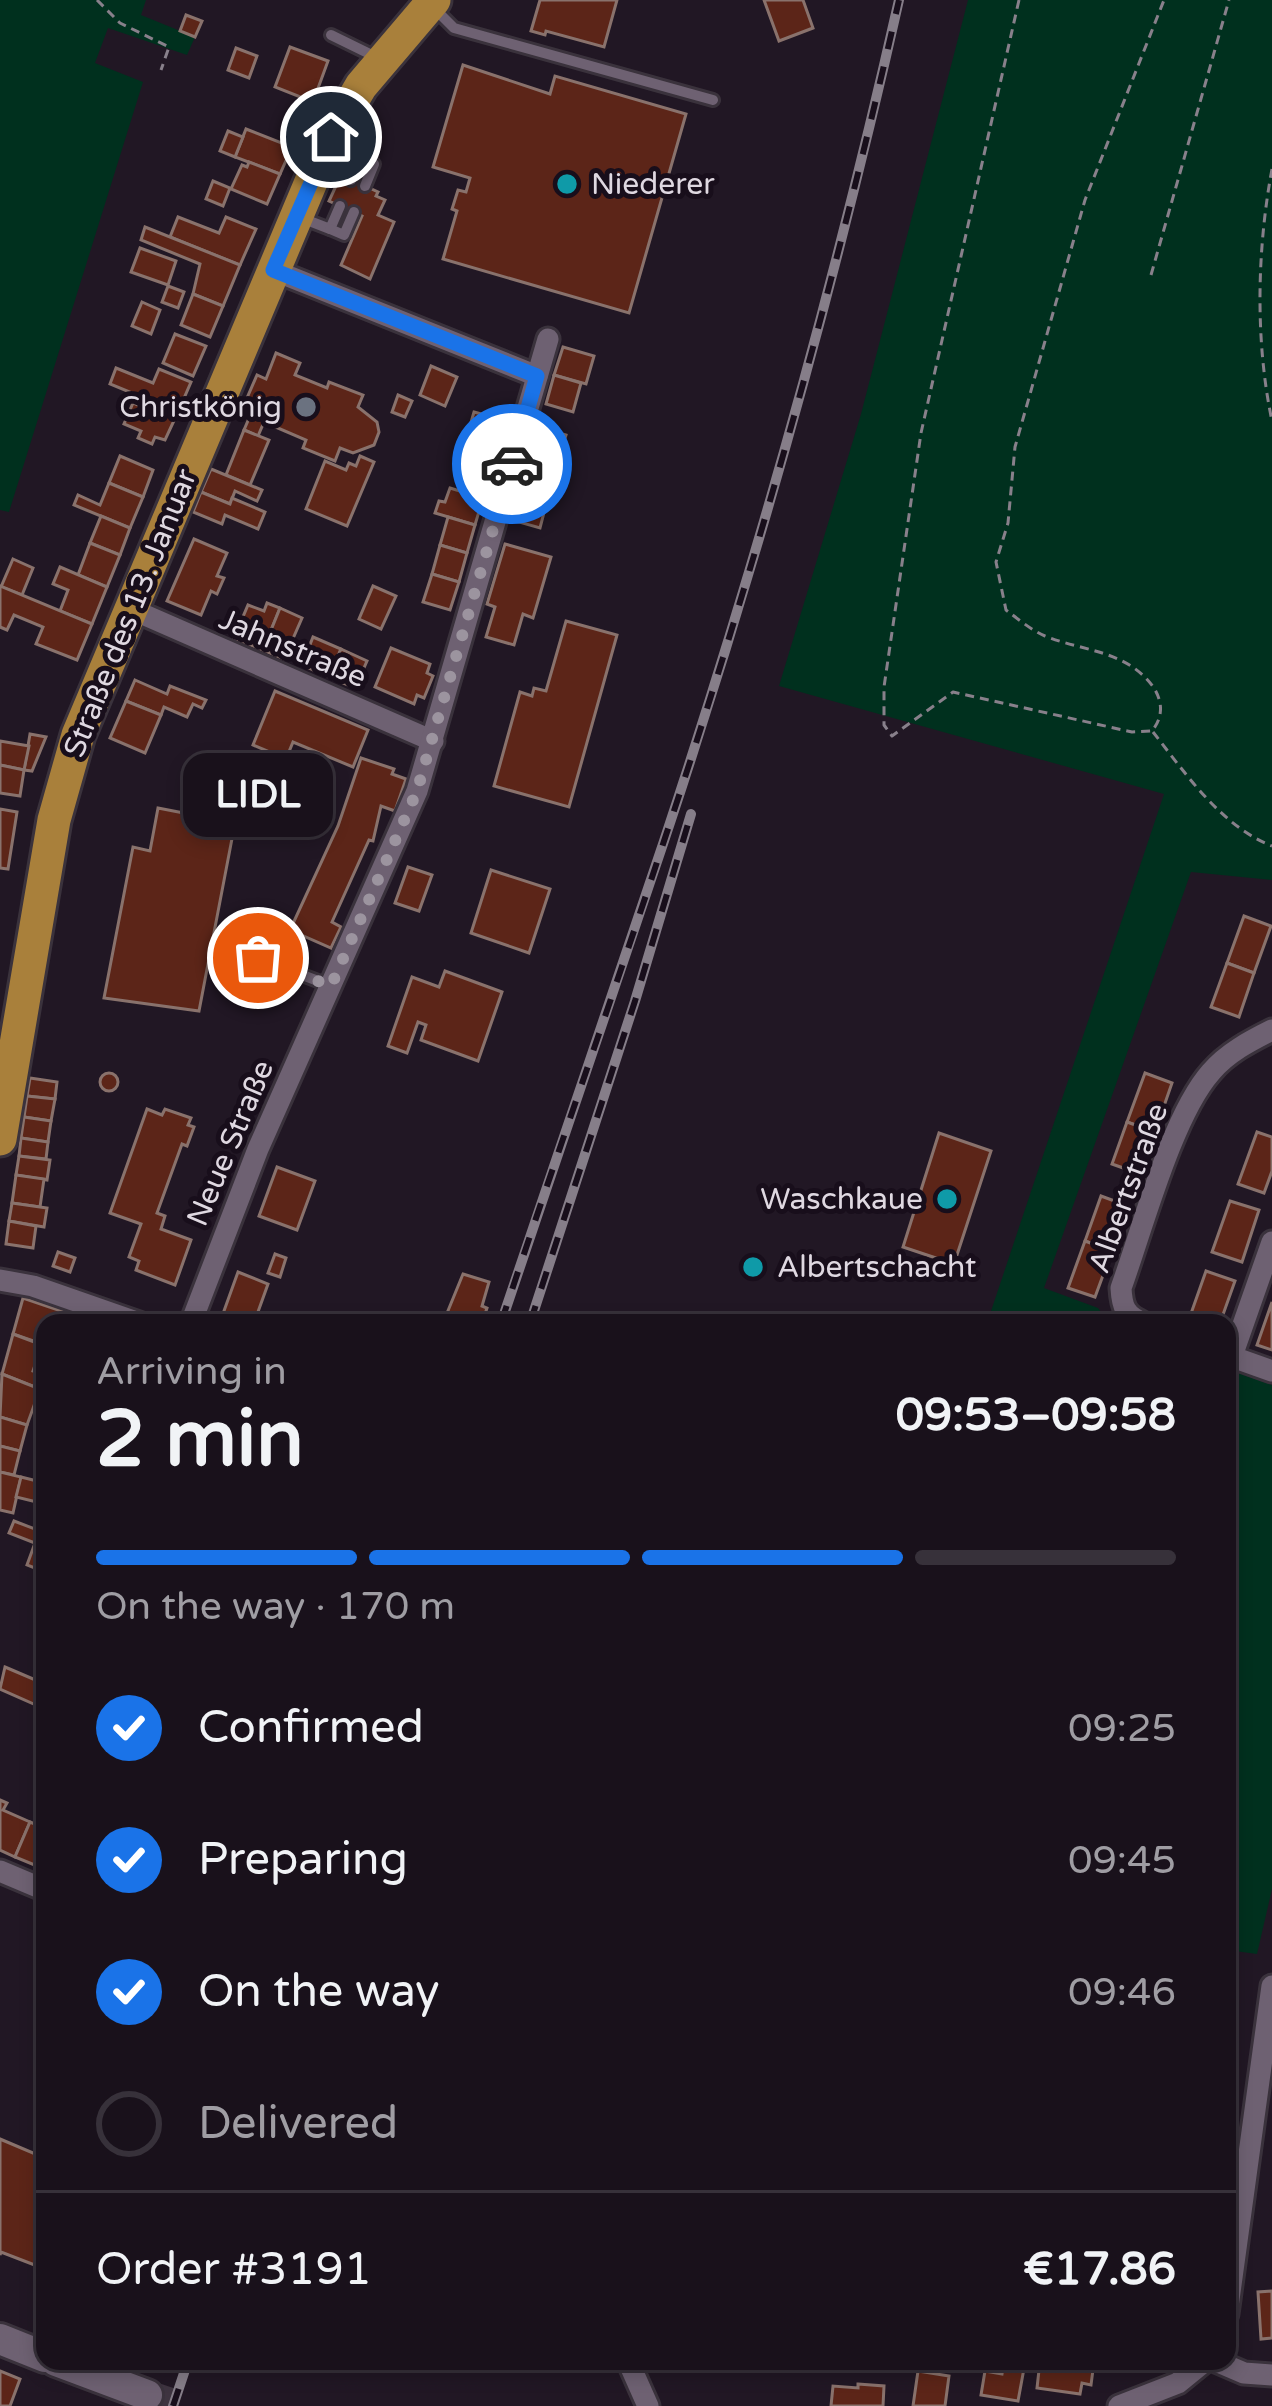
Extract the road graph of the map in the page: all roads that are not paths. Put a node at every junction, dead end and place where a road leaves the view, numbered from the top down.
1 (432, 2) edge
2 (331, 35) dead end
3 (381, 60) junction
4 (713, 100) dead end
5 (327, 145) junction
6 (360, 158) junction
7 (351, 180) dead end
8 (364, 186) dead end
9 (340, 206) dead end
10 (354, 212) dead end
11 (296, 215) junction
12 (330, 230) junction
13 (273, 270) junction
14 (548, 339) dead end
15 (537, 376) junction
16 (130, 610) junction
17 (433, 740) junction
18 (258, 958) dead end
19 (331, 986) junction
20 (1272, 1030) edge
21 (0, 1139) edge
22 (1272, 1242) edge
23 (0, 1280) edge
24 (113, 1314) edge
25 (194, 1314) edge
26 (1127, 1314) edge
27 (1236, 1337) edge
28 (1236, 1358) edge
29 (1272, 1371) edge
30 (0, 1870) edge
31 (36, 1886) edge
32 (1272, 1986) edge
33 (1236, 2248) edge
34 (0, 2338) edge
35 (36, 2352) edge
36 (80, 2370) edge
37 (632, 2370) edge
38 (1194, 2370) edge
39 (1236, 2370) edge
40 (1272, 2375) edge
41 (147, 2395) dead end
42 (648, 2406) edge
43 (1119, 2406) edge

1 - 3 main road, Straße des 13. Januar
1 - 4 lane
2 - 3 lane
3 - 5 main road, Straße des 13. Januar
5 - 6 lane
5 - 11 main road, Straße des 13. Januar
6 - 7 lane
6 - 8 lane
9 - 12 lane
10 - 12 lane
11 - 12 lane
11 - 13 main road, Straße des 13. Januar
13 - 15 street
13 - 16 main road, Straße des 13. Januar
14 - 15 street, Neue Straße
15 - 17 street, Neue Straße
16 - 17 street, Jahnstraße
16 - 21 main road, Straße des 13. Januar
17 - 19 street, Neue Straße
18 - 19 lane
19 - 25 street, Neue Straße
20 - 26 street, Albertstraße
22 - 27 street
23 - 24 street
28 - 29 street
30 - 31 street
32 - 33 street
34 - 35 street
36 - 41 street
37 - 42 street
38 - 43 street
39 - 40 street

